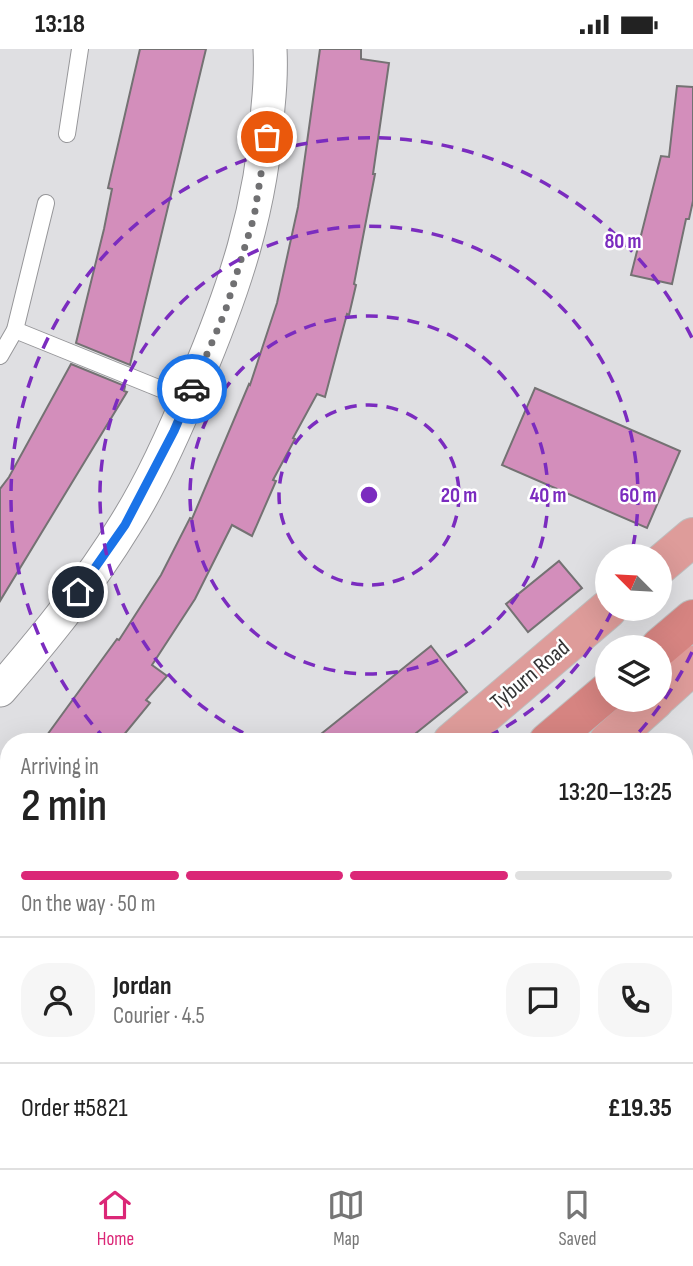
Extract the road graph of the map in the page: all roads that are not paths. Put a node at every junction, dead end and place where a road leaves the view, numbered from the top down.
1 (80, 49) edge
2 (270, 49) edge
3 (67, 134) dead end
4 (46, 203) dead end
5 (15, 330) junction
6 (0, 356) edge
7 (188, 400) junction
8 (693, 537) edge
9 (672, 555) edge
10 (693, 619) edge
11 (595, 620) edge
12 (672, 637) edge
13 (693, 665) edge
14 (672, 684) edge
15 (0, 690) edge
16 (595, 702) edge
17 (641, 712) edge
18 (463, 733) edge
19 (559, 733) edge
20 (618, 733) edge

1 - 3 lane
2 - 7 street
4 - 5 lane
5 - 6 lane
5 - 7 lane
7 - 15 street
8 - 9 highway
10 - 12 highway
11 - 18 highway, Tyburn Road
13 - 14 highway
16 - 19 highway
17 - 20 highway

